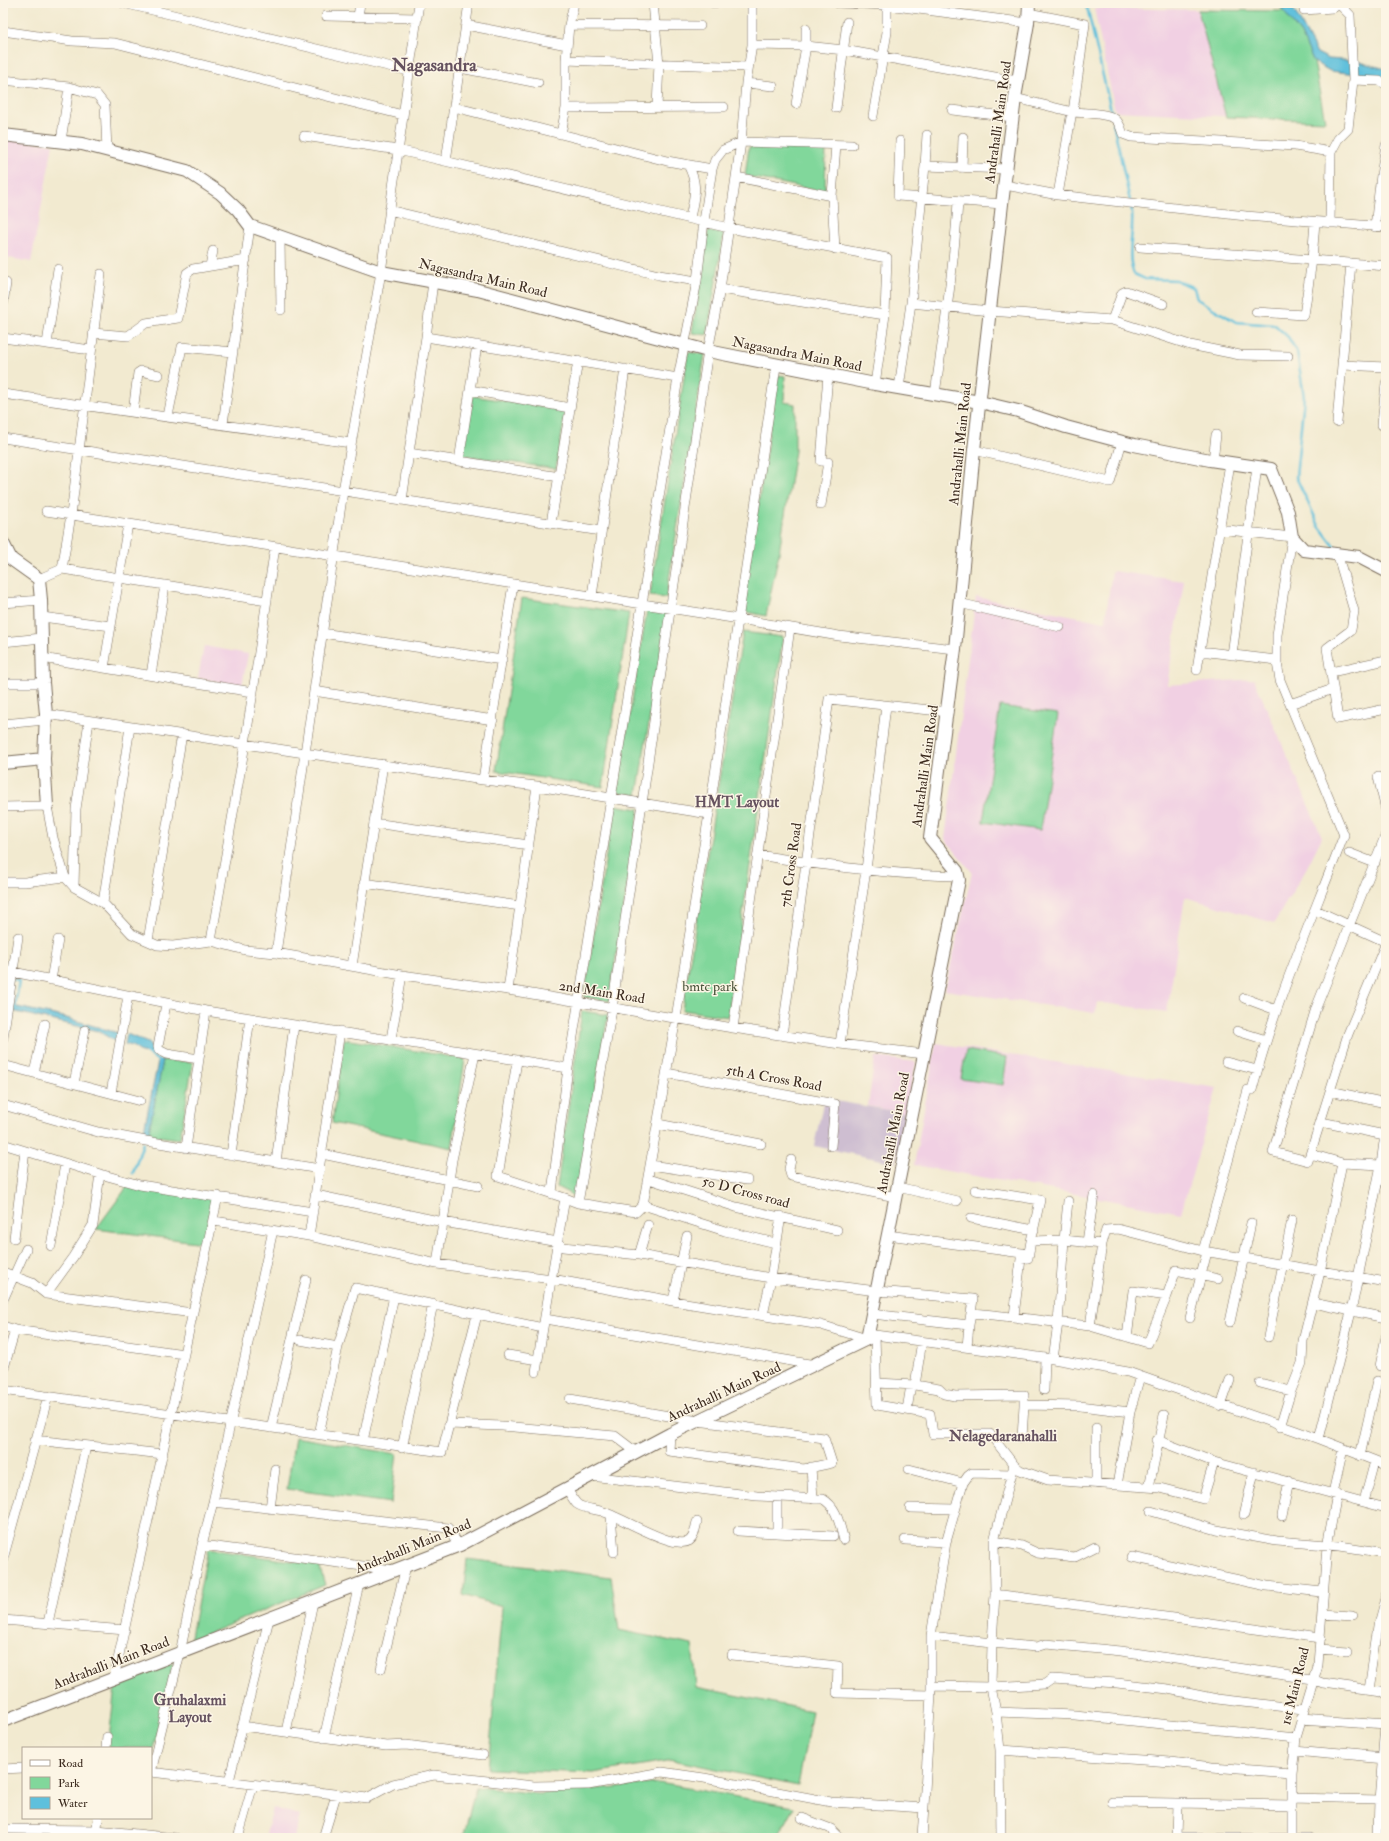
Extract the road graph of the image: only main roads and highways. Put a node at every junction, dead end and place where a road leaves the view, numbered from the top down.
1 (1028, 13) edge
2 (3, 135) edge
3 (980, 402) junction
4 (3, 544) edge
5 (7, 559) edge
6 (1386, 571) edge
7 (44, 759) junction
8 (3, 763) edge
9 (47, 806) road end
10 (3, 1721) edge

1 - 3 main road, Andrahalli Main Road
2 - 3 main road, Nagasandra Main Road
3 - 6 main road, Nagasandra Main Road
3 - 10 main road, Andrahalli Main Road
4 - 5 main road
5 - 7 main road
7 - 8 main road
7 - 9 main road

